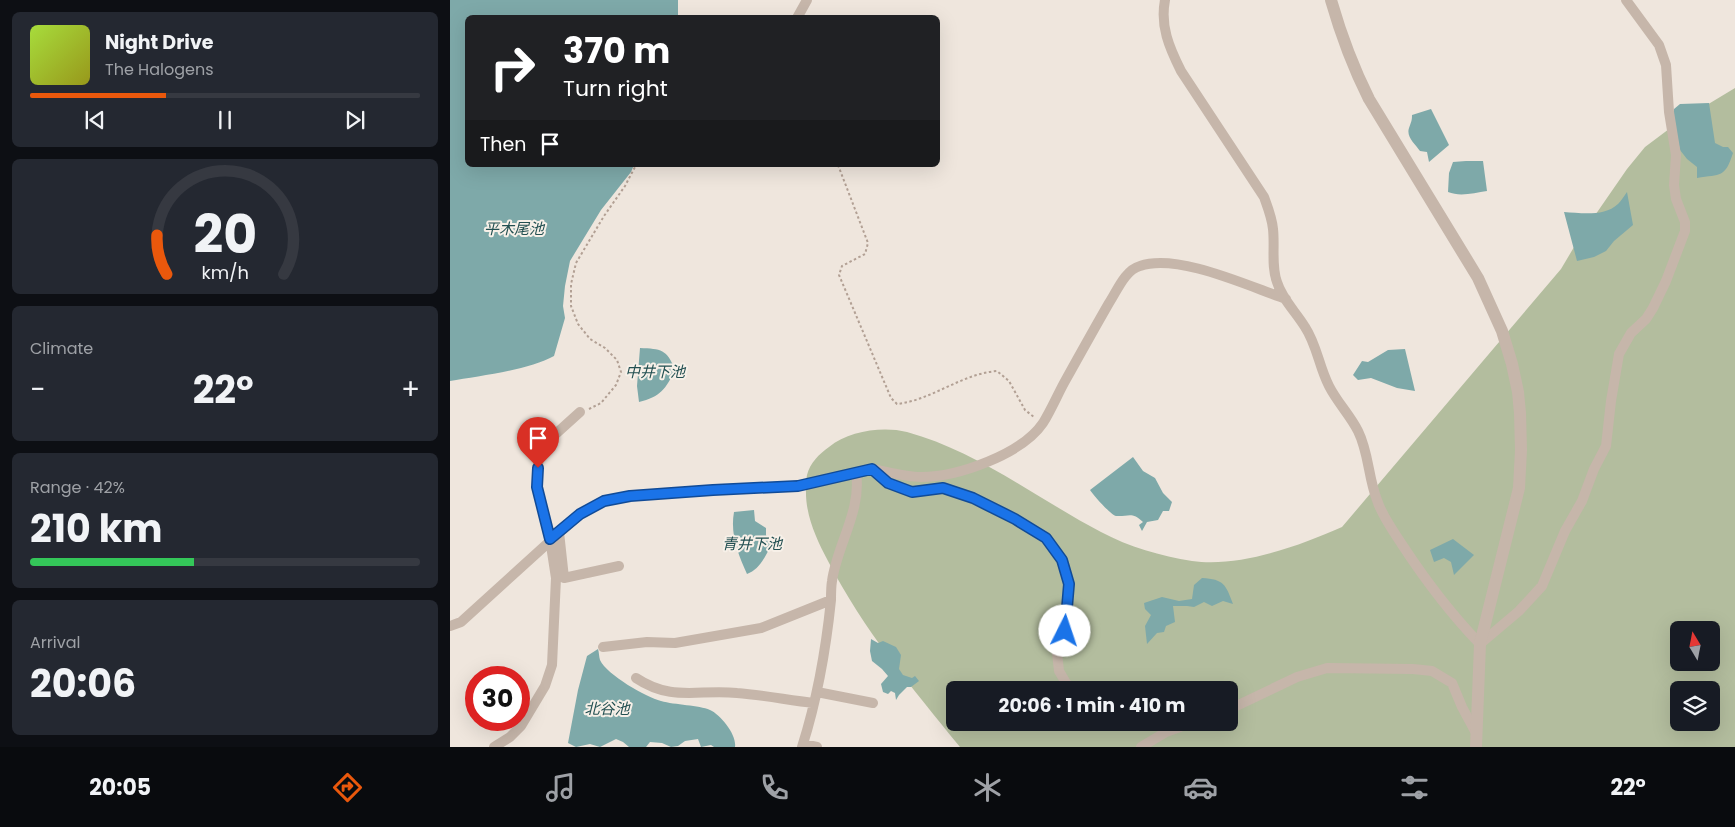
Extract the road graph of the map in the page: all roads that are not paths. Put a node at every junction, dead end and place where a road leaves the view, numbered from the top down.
1 (807, 0) edge
2 (1165, 0) edge
3 (1331, 0) edge
4 (1626, 0) edge
5 (798, 15) edge
6 (1286, 299) junction
7 (580, 412) road end
8 (872, 469) junction
9 (856, 473) junction
10 (559, 532) junction
11 (550, 539) junction
12 (619, 566) dead end
13 (831, 600) junction
14 (450, 626) edge
15 (1480, 644) junction
16 (603, 647) dead end
17 (636, 678) dead end
18 (1065, 681) edge
19 (817, 692) junction
20 (814, 703) junction
21 (873, 703) dead end
22 (1238, 705) edge
23 (1169, 731) edge
24 (1476, 733) junction
25 (803, 745) edge
26 (494, 747) edge
27 (817, 747) edge
28 (1141, 747) edge
29 (1476, 747) edge

1 - 5 street
2 - 6 street
3 - 15 street
4 - 15 street
6 - 8 street
6 - 15 street
7 - 11 street
8 - 9 street
8 - 18 street
9 - 10 street
9 - 13 street
10 - 11 street
10 - 12 street
11 - 14 street
11 - 26 street
13 - 16 street
13 - 19 street
15 - 24 street
17 - 20 street
19 - 20 street
19 - 21 street
20 - 25 street
22 - 24 street
23 - 28 street
24 - 29 street
25 - 27 street

